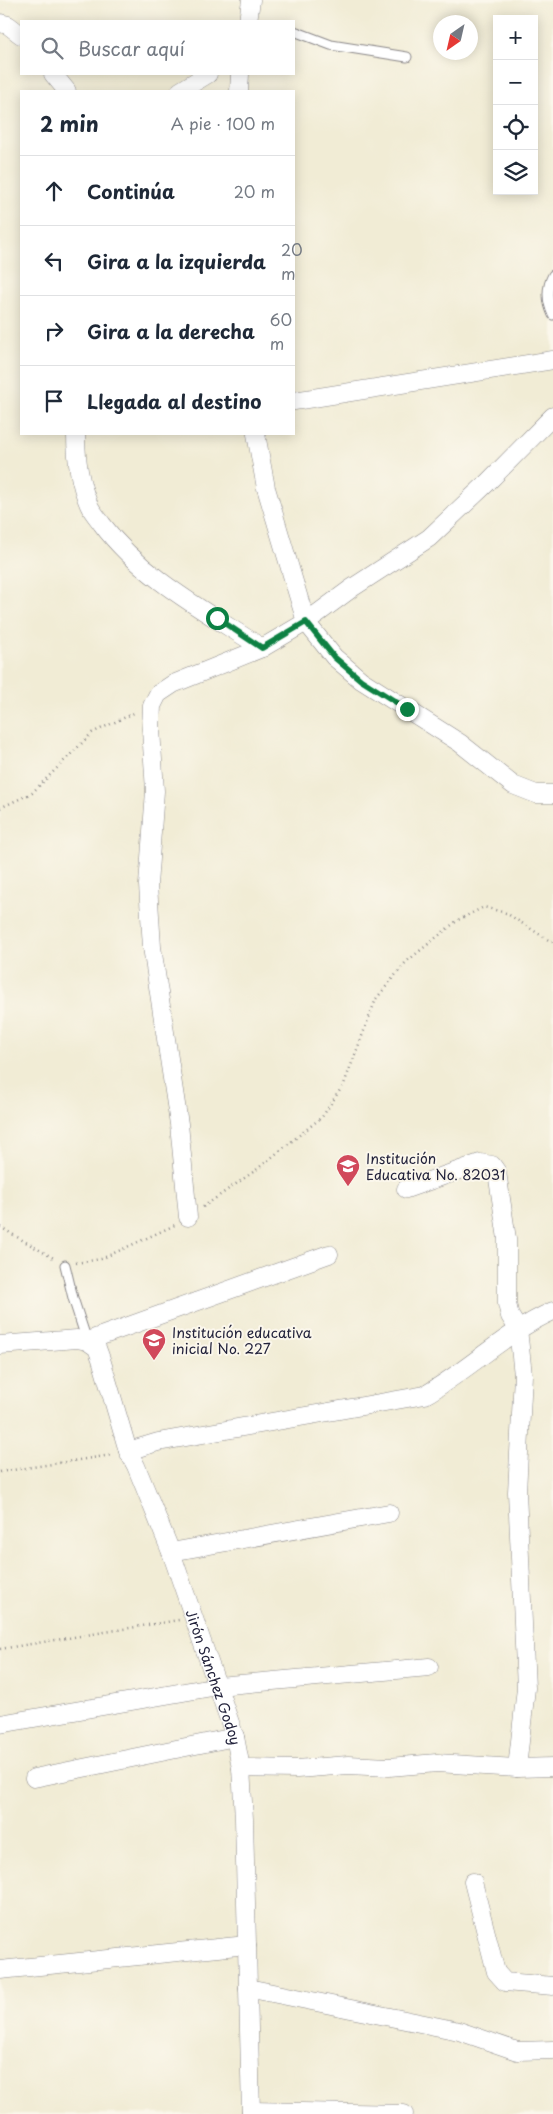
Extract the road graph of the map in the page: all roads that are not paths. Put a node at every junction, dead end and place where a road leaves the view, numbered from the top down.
1 (251, 0) edge
2 (248, 20) edge
3 (0, 23) edge
4 (295, 31) edge
5 (20, 34) edge
6 (407, 57) dead end
7 (54, 75) edge
8 (206, 75) edge
9 (240, 75) edge
10 (66, 90) edge
11 (182, 90) edge
12 (239, 90) edge
13 (553, 275) edge
14 (553, 316) edge
15 (553, 360) edge
16 (295, 401) edge
17 (553, 416) edge
18 (76, 435) edge
19 (256, 435) edge
20 (306, 622) junction
21 (262, 648) junction
22 (553, 794) edge
23 (406, 1189) dead end
24 (188, 1217) road end
25 (329, 1254) dead end
26 (65, 1265) road end
27 (553, 1311) edge
28 (518, 1329) junction
29 (87, 1341) junction
30 (0, 1345) edge
31 (128, 1451) junction
32 (389, 1513) dead end
33 (171, 1552) junction
34 (429, 1667) dead end
35 (218, 1686) junction
36 (0, 1724) edge
37 (235, 1737) junction
38 (553, 1767) edge
39 (241, 1768) junction
40 (518, 1768) junction
41 (34, 1778) dead end
42 (473, 1882) dead end
43 (247, 1945) junction
44 (0, 1970) edge
45 (553, 1986) edge
46 (248, 1988) junction
47 (553, 2050) edge
48 (251, 2112) edge
49 (404, 2114) edge

1 - 2 street
3 - 5 street
4 - 6 lane
7 - 10 street
8 - 11 street
9 - 12 street
13 - 14 lane
15 - 16 street
17 - 20 street
18 - 21 street
19 - 20 street
20 - 21 street
20 - 22 street
21 - 24 street
23 - 28 street
25 - 29 street
26 - 29 lane, Jirón Sánchez Godoy
27 - 28 street
28 - 31 street
28 - 40 street
29 - 30 street
29 - 31 street, Jirón Sánchez Godoy
31 - 33 street, Jirón Sánchez Godoy
32 - 33 street
33 - 35 street, Jirón Sánchez Godoy
34 - 35 street
35 - 36 street
35 - 37 street, Jirón Sánchez Godoy
37 - 39 street, Jirón Sánchez Godoy
37 - 41 street
38 - 40 street
39 - 40 street
39 - 43 street, Jirón Sánchez Godoy
42 - 45 street
43 - 44 street
43 - 46 street, Jirón Sánchez Godoy
46 - 47 street
46 - 48 street, Jirón Sánchez Godoy
48 - 49 street

